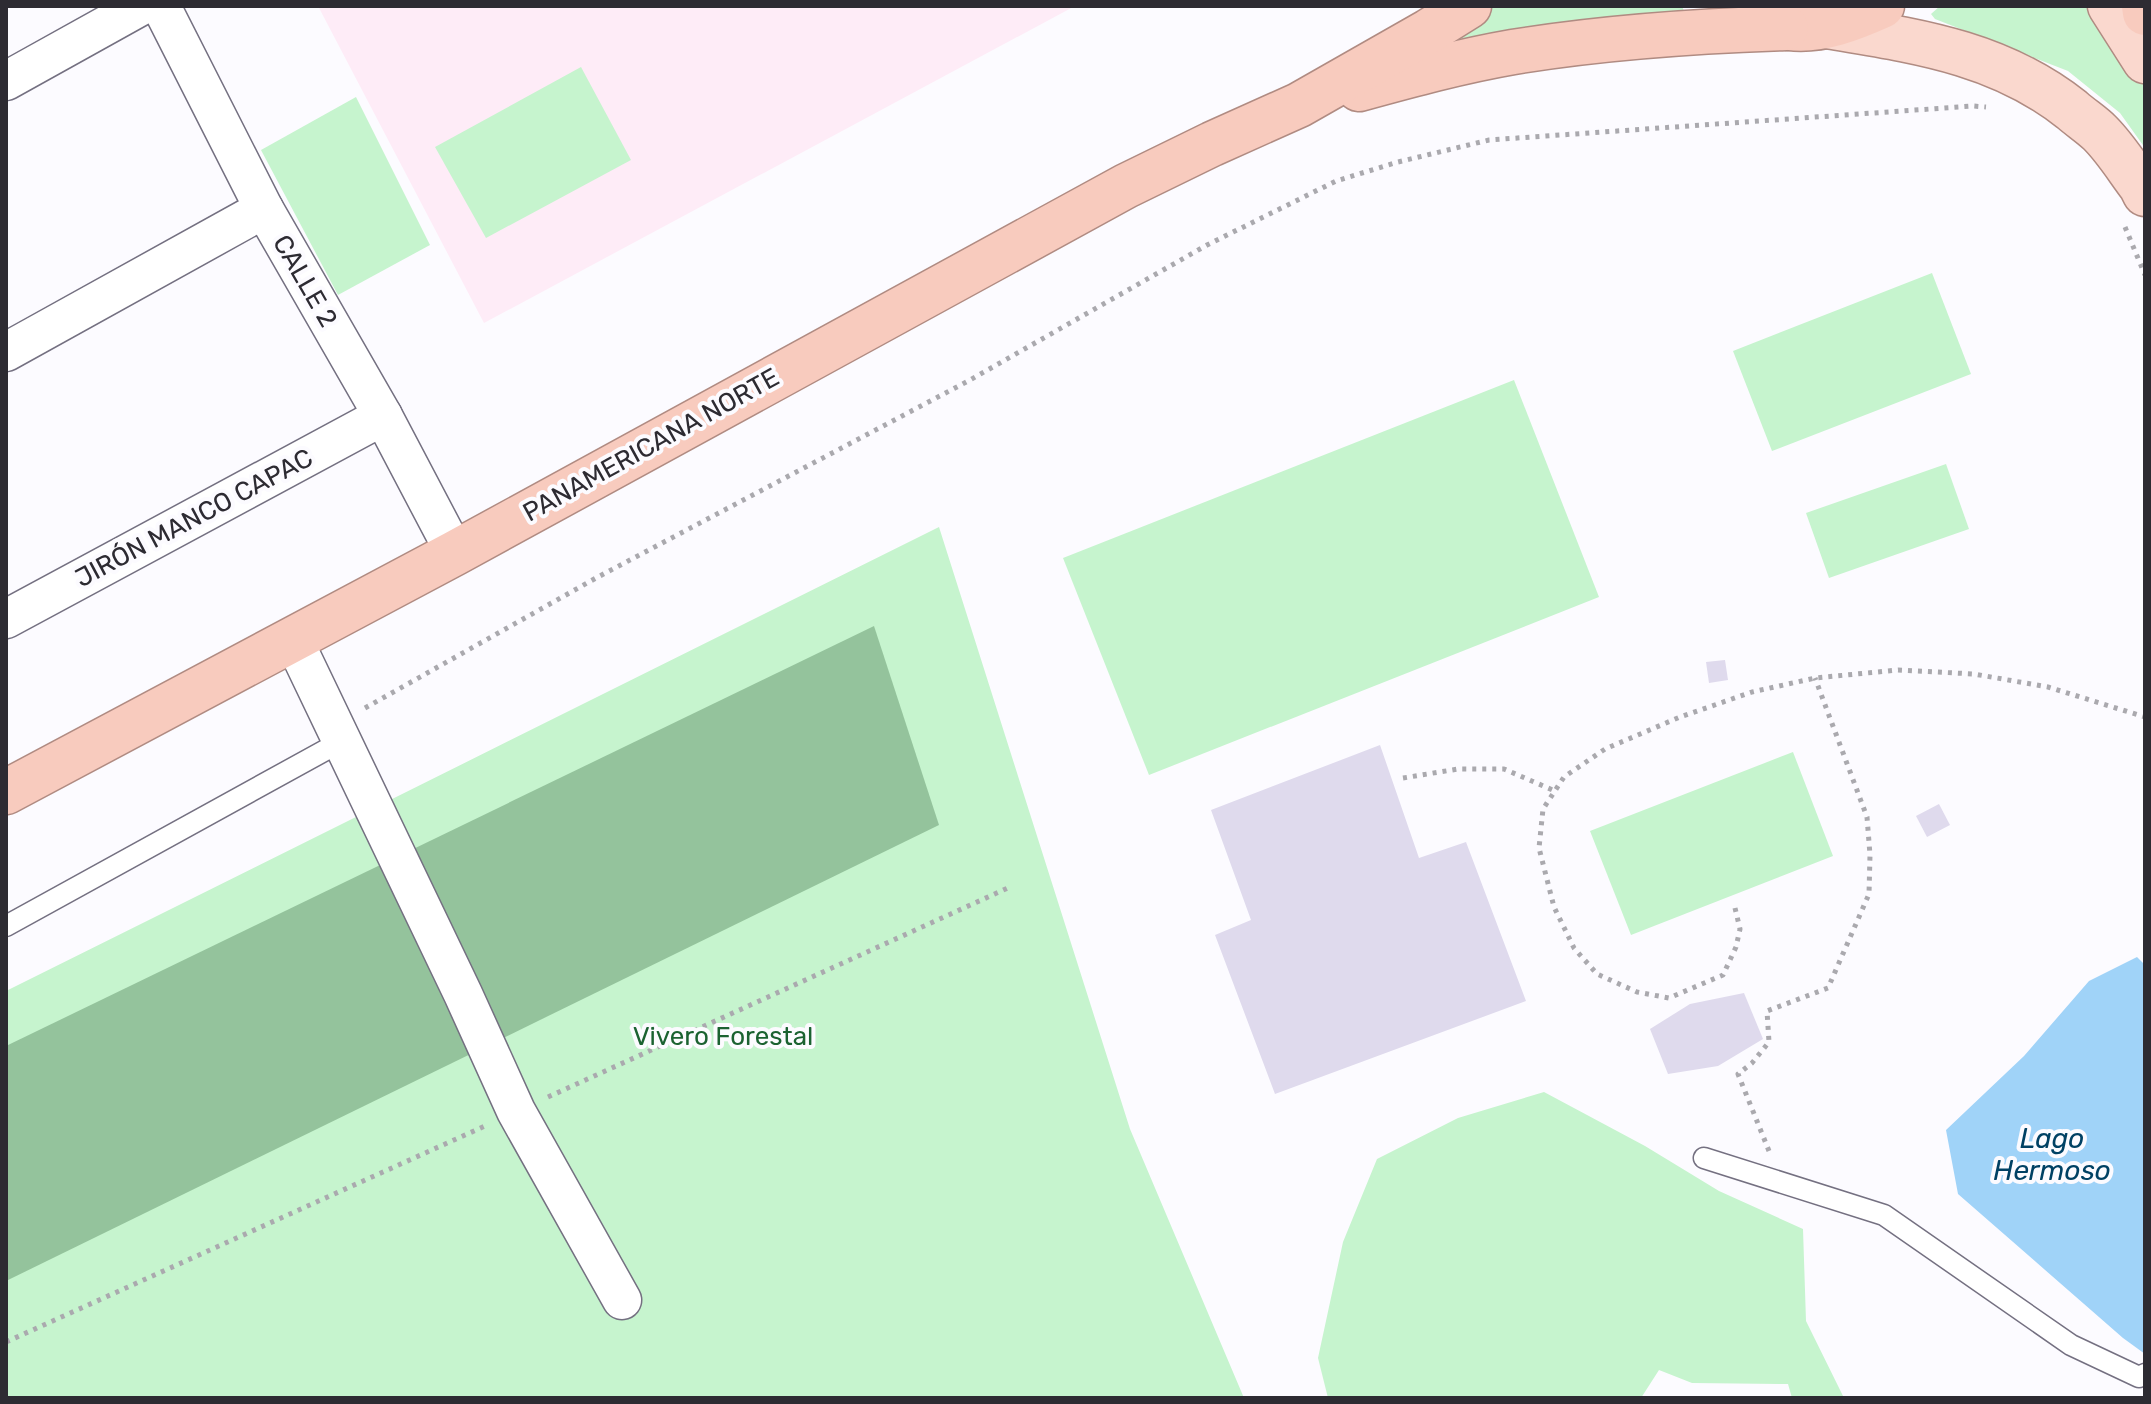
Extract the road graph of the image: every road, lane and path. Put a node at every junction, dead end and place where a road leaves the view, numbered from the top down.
1 (141, 6) edge
2 (161, 6) edge
3 (1469, 6) edge
4 (1741, 6) edge
5 (1882, 6) edge
6 (2110, 6) edge
7 (2144, 6) edge
8 (2145, 13) edge
9 (1807, 27) junction
10 (2145, 61) edge
11 (6, 81) edge
12 (1299, 105) junction
13 (1988, 107) dead end
14 (264, 209) junction
15 (2135, 210) edge
16 (2145, 275) edge
17 (6, 352) edge
18 (383, 416) junction
19 (455, 553) junction
20 (6, 619) edge
21 (293, 639) junction
22 (1815, 678) junction
23 (2145, 717) edge
24 (338, 733) junction
25 (1403, 778) dead end
26 (1555, 791) junction
27 (6, 792) edge
28 (1735, 908) dead end
29 (6, 926) edge
30 (1704, 1158) dead end
31 (1781, 1182) junction
32 (622, 1300) dead end
33 (2145, 1374) edge

1 - 11 street
2 - 14 street, CALLE 2
3 - 12 highway, PANAMERICANA NORTE
4 - 9 highway
5 - 9 highway, PANAMERICANA NORTE
6 - 10 main road
7 - 8 highway
9 - 12 highway, PANAMERICANA NORTE
9 - 15 main road
12 - 19 highway, PANAMERICANA NORTE
13 - 24 path
14 - 17 street
14 - 18 street, CALLE 2
15 - 16 path
18 - 19 street, CALLE 2
18 - 20 street, JIRÓN MANCO CAPAC
19 - 21 highway, PANAMERICANA NORTE
21 - 24 street
21 - 27 highway, PANAMERICANA NORTE
22 - 23 path
22 - 26 path
22 - 31 path
24 - 29 lane
24 - 32 street
25 - 26 path
26 - 28 path
30 - 31 lane
31 - 33 lane

